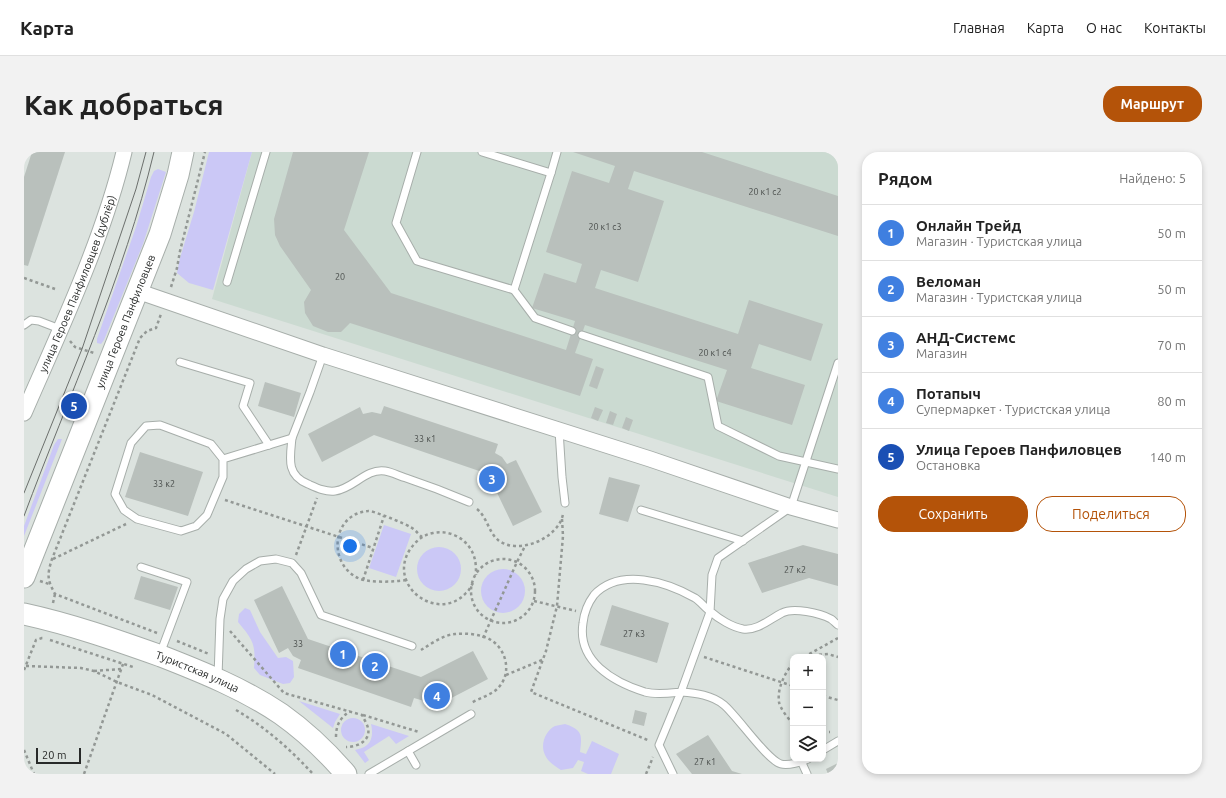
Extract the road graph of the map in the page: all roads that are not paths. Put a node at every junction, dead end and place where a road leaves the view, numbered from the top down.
1 (124, 152) edge
2 (183, 152) edge
3 (266, 152) edge
4 (417, 152) edge
5 (482, 152) edge
6 (557, 152) edge
7 (551, 173) junction
8 (226, 282) dead end
9 (514, 290) junction
10 (137, 291) junction
11 (24, 325) edge
12 (60, 329) junction
13 (572, 331) dead end
14 (582, 335) dead end
15 (323, 355) junction
16 (180, 362) dead end
17 (838, 363) edge
18 (836, 374) edge
19 (24, 413) edge
20 (559, 430) junction
21 (292, 438) junction
22 (269, 445) junction
23 (223, 459) junction
24 (807, 462) junction
25 (838, 469) edge
26 (469, 502) road end
27 (565, 503) road end
28 (792, 506) junction
29 (641, 510) dead end
30 (837, 517) edge
31 (743, 540) junction
32 (141, 567) dead end
33 (24, 577) edge
34 (710, 612) junction
35 (24, 614) edge
36 (838, 625) edge
37 (412, 646) road end
38 (160, 656) junction
39 (218, 679) junction
40 (681, 692) junction
41 (471, 714) dead end
42 (838, 741) edge
43 (826, 748) edge
44 (408, 751) junction
45 (799, 762) edge
46 (805, 762) edge
47 (416, 765) dead end
48 (346, 774) edge
49 (369, 774) edge
50 (673, 774) edge
51 (807, 774) edge

1 - 12 street, улица Героев Панфиловцев (дублёр)
2 - 10 main road, улица Героев Панфиловцев
3 - 8 lane
4 - 9 lane
5 - 7 lane
6 - 7 lane
7 - 9 lane
9 - 13 lane
10 - 15 street
10 - 33 main road, улица Героев Панфиловцев
11 - 12 lane
12 - 19 street, улица Героев Панфиловцев (дублёр)
14 - 24 lane
15 - 20 street
15 - 21 lane
16 - 22 lane
17 - 18 lane
18 - 24 lane
20 - 27 lane
20 - 28 street
21 - 22 lane
21 - 26 lane
22 - 23 lane
23 - 23 lane
24 - 25 lane
24 - 28 lane
28 - 30 street
28 - 31 lane
29 - 31 lane
31 - 34 lane
32 - 38 lane
34 - 36 lane
34 - 40 lane
34 - 40 lane
35 - 38 main road, Туристская улица
37 - 39 lane
38 - 39 main road, Туристская улица
39 - 48 main road, Туристская улица
40 - 45 lane
40 - 50 lane
41 - 44 lane
42 - 43 lane
44 - 47 lane
44 - 49 lane
46 - 51 lane

